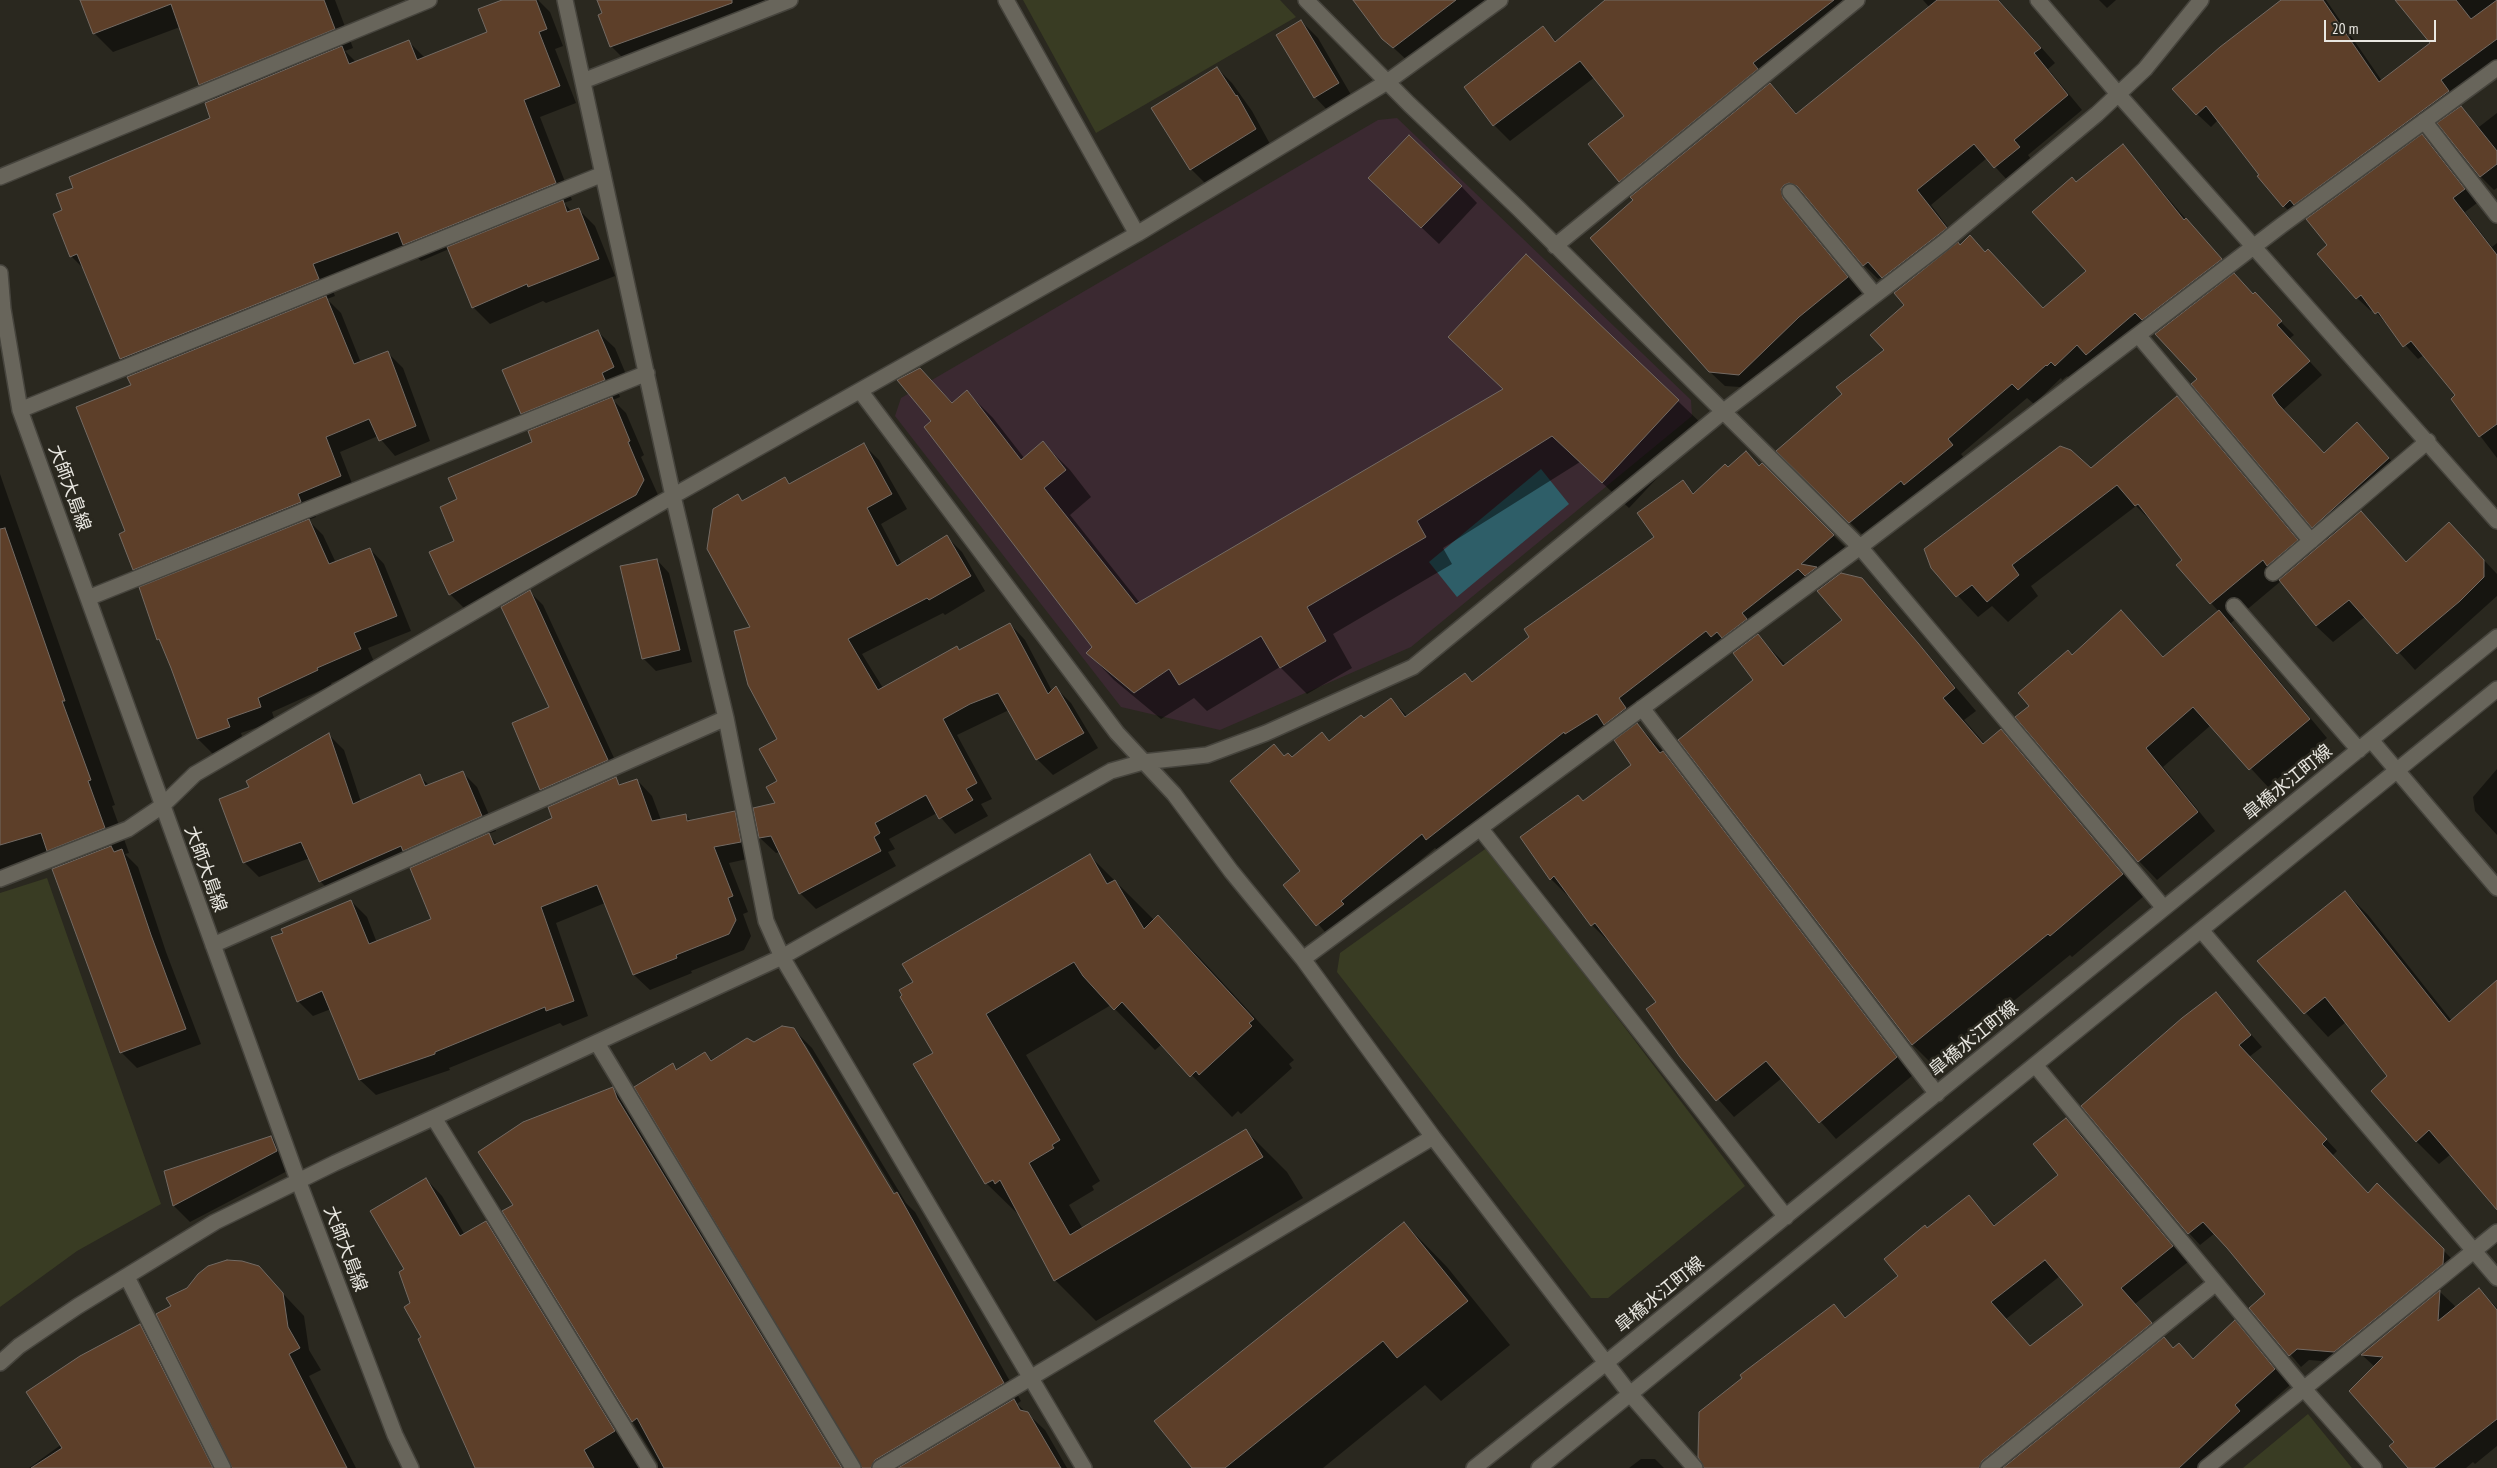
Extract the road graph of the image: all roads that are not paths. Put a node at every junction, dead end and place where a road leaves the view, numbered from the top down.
1 (429, 0) edge
2 (565, 0) edge
3 (790, 0) edge
4 (1006, 0) edge
5 (1306, 0) edge
6 (1500, 0) edge
7 (1857, 0) edge
8 (2038, 0) edge
9 (2201, 0) edge
10 (2497, 68) edge
11 (583, 81) junction
12 (1387, 82) junction
13 (2119, 95) junction
14 (2424, 121) junction
15 (603, 174) junction
16 (0, 177) edge
17 (1790, 192) dead end
18 (2492, 196) edge
19 (2497, 215) edge
20 (1137, 234) junction
21 (1555, 246) junction
22 (2254, 246) junction
23 (0, 273) edge
24 (1875, 295) junction
25 (2138, 335) junction
26 (647, 374) junction
27 (861, 392) junction
28 (20, 410) junction
29 (1724, 411) junction
30 (2428, 441) junction
31 (673, 496) junction
32 (2497, 521) edge
33 (2311, 541) junction
34 (1860, 547) junction
35 (2273, 573) dead end
36 (88, 598) junction
37 (2234, 606) dead end
38 (2497, 637) edge
39 (2497, 688) edge
40 (1642, 708) junction
41 (726, 718) junction
42 (2365, 745) junction
43 (1144, 762) junction
44 (2396, 770) junction
45 (162, 806) junction
46 (1480, 828) junction
47 (0, 879) edge
48 (2497, 888) edge
49 (2164, 908) junction
50 (2201, 930) junction
51 (213, 945) junction
52 (782, 957) junction
53 (1303, 959) junction
54 (597, 1043) junction
55 (2034, 1065) junction
56 (1937, 1094) junction
57 (434, 1118) junction
58 (1433, 1138) junction
59 (298, 1180) junction
60 (1786, 1217) junction
61 (2497, 1232) edge
62 (2473, 1251) junction
63 (127, 1277) junction
64 (2497, 1278) edge
65 (2216, 1283) junction
66 (1607, 1362) junction
67 (0, 1363) edge
68 (1030, 1376) junction
69 (2304, 1389) junction
70 (1630, 1394) junction
71 (223, 1468) edge
72 (412, 1468) edge
73 (650, 1468) edge
74 (853, 1468) edge
75 (880, 1468) edge
76 (1084, 1468) edge
77 (1474, 1468) edge
78 (1539, 1468) edge
79 (1695, 1468) edge
80 (1988, 1468) edge
81 (2206, 1468) edge
82 (2374, 1468) edge

1 - 16 street
2 - 11 street
3 - 11 street
4 - 20 street
5 - 12 street
6 - 12 street
7 - 21 street
8 - 13 street
9 - 13 street
10 - 14 street
11 - 15 street
12 - 20 street
12 - 21 street
13 - 22 street
13 - 24 street
14 - 18 street
14 - 22 street
15 - 26 street
15 - 28 street
17 - 24 street
18 - 19 street
20 - 27 street
21 - 29 street
22 - 25 street
22 - 30 street
23 - 28 street, 大師大島線
24 - 29 street
25 - 33 street
25 - 34 street
26 - 31 street
26 - 36 street
27 - 31 street
27 - 43 street
28 - 36 street, 大師大島線
29 - 34 street
29 - 43 street
30 - 32 street
30 - 33 street
31 - 41 street
31 - 45 street
33 - 35 street
34 - 40 street
34 - 49 street
36 - 45 street, 大師大島線
37 - 42 street
38 - 42 street, 皐橋水江町線
39 - 44 street
40 - 46 street
40 - 56 street
41 - 51 street
41 - 52 street
42 - 44 street
42 - 49 street, 皐橋水江町線
43 - 52 street
43 - 53 street
44 - 48 street
44 - 50 street
45 - 47 street
45 - 51 street, 大師大島線
46 - 53 street
46 - 60 street
49 - 56 street, 皐橋水江町線
50 - 55 street
50 - 62 street
51 - 59 street, 大師大島線
52 - 54 street
52 - 68 street
53 - 58 street
54 - 57 street
54 - 74 street
55 - 65 street
55 - 70 street
56 - 60 street, 皐橋水江町線
57 - 59 street
57 - 73 street
58 - 66 street
58 - 68 street
59 - 63 street
59 - 72 street, 大師大島線
60 - 66 street, 皐橋水江町線
61 - 62 street
62 - 64 street
62 - 69 street
63 - 67 street
63 - 71 street
65 - 69 street
65 - 80 street
66 - 70 street
66 - 77 street, 皐橋水江町線
68 - 75 street
68 - 76 street
69 - 81 street
69 - 82 street
70 - 78 street
70 - 79 street

